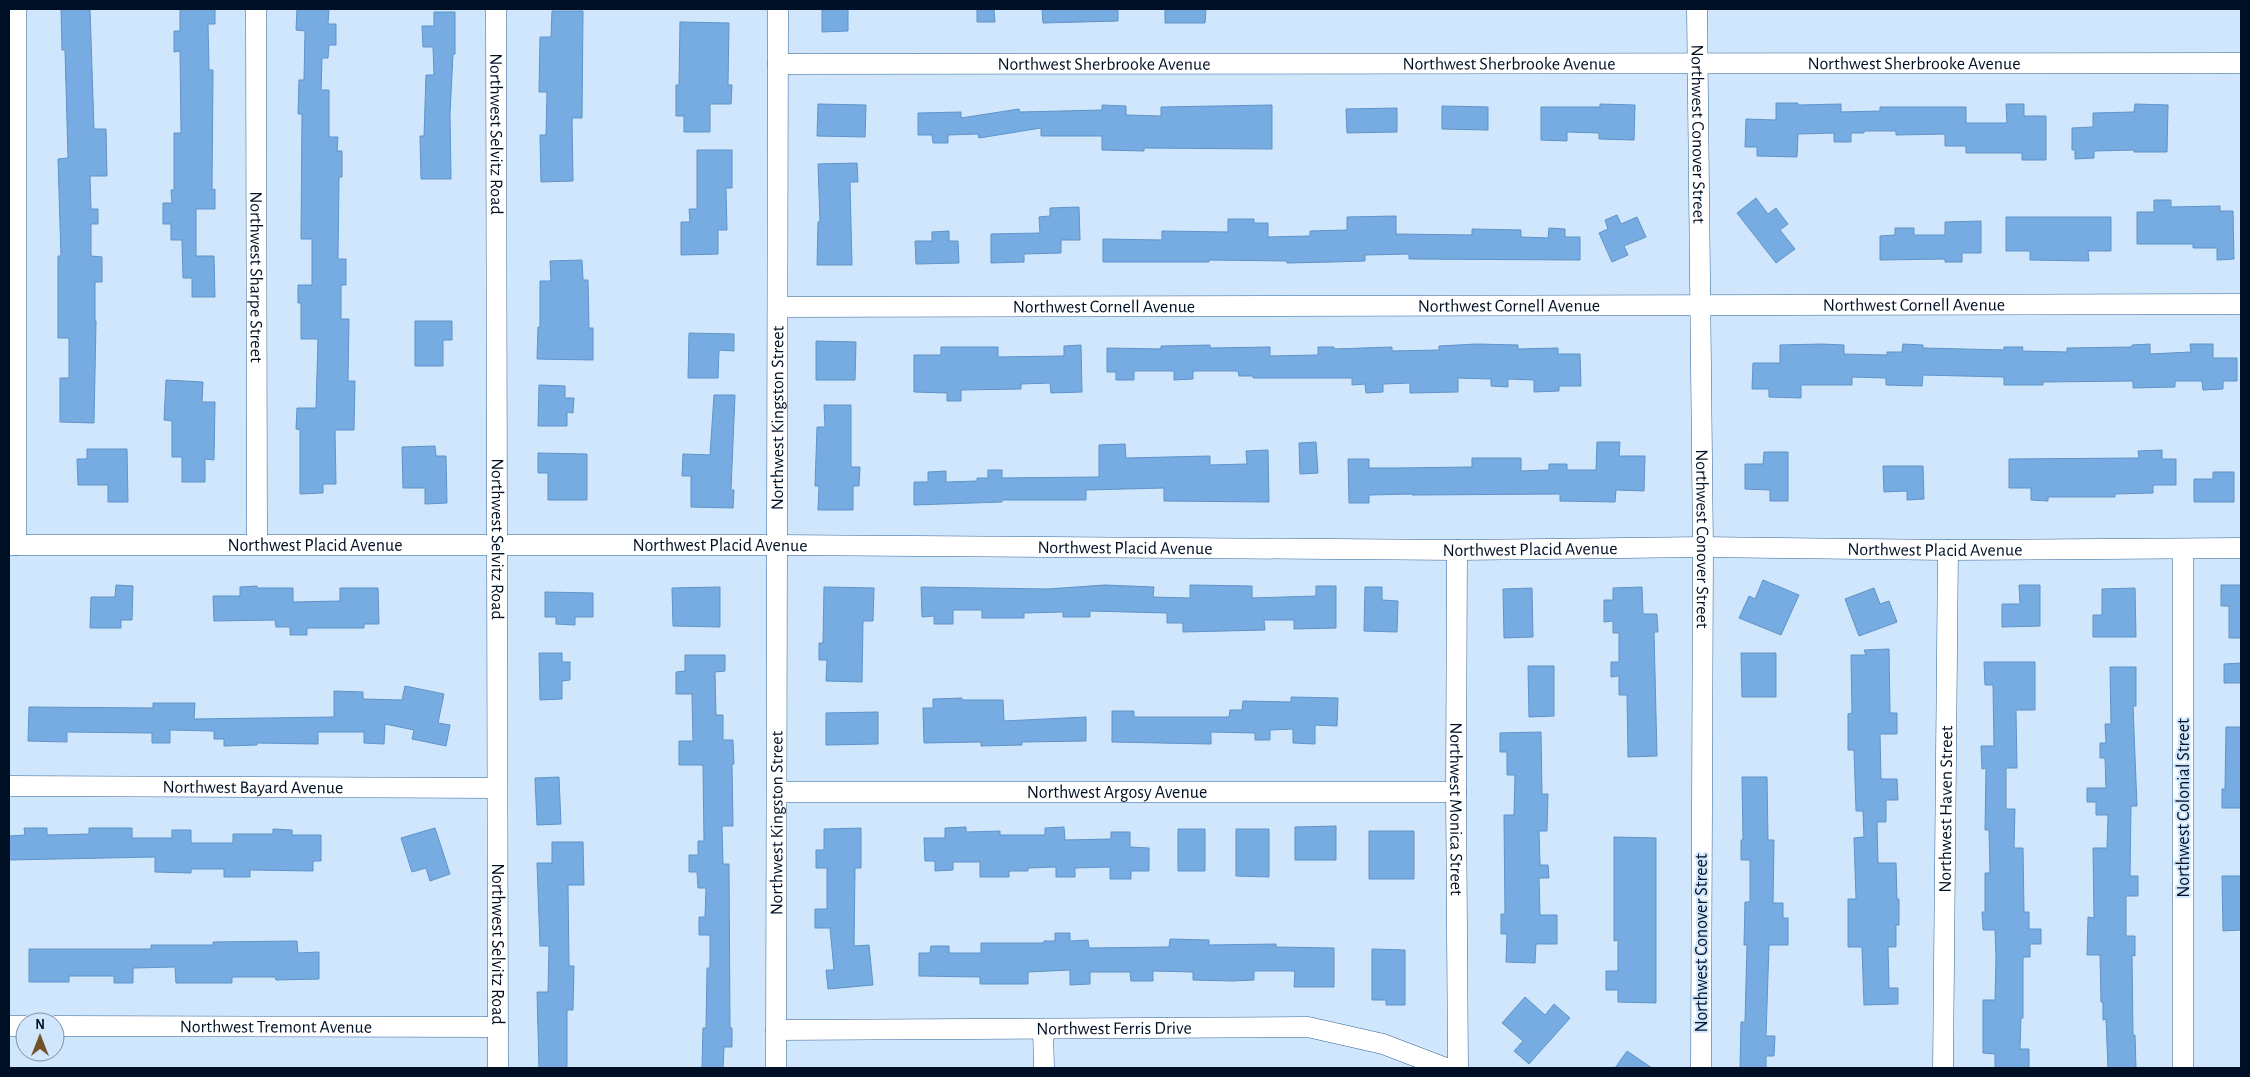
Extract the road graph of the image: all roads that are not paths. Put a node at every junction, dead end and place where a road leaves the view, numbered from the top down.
1 (16, 9) edge
2 (256, 9) edge
3 (496, 9) edge
4 (778, 9) edge
5 (1696, 9) edge
6 (1697, 63) junction
7 (2241, 63) edge
8 (778, 64) junction
9 (1700, 304) junction
10 (2241, 304) edge
11 (778, 307) junction
12 (257, 544) junction
13 (12, 545) edge
14 (499, 545) junction
15 (778, 545) junction
16 (1703, 547) junction
17 (2183, 548) junction
18 (2241, 548) edge
19 (1457, 550) junction
20 (1948, 550) junction
21 (9, 786) edge
22 (496, 788) junction
23 (777, 792) junction
24 (1456, 792) junction
25 (65, 1026) edge
26 (498, 1027) junction
27 (1043, 1029) junction
28 (776, 1030) junction
29 (498, 1068) edge
30 (776, 1068) edge
31 (1044, 1068) edge
32 (1446, 1068) edge
33 (1458, 1068) edge
34 (1701, 1068) edge
35 (1943, 1068) edge
36 (2183, 1068) edge

1 - 13 street
2 - 12 street, Northwest Sharpe Street
3 - 14 street, Northwest Selvitz Road
4 - 8 street, Northwest Kingston Street
5 - 6 street, Northwest Conover Street
6 - 7 street, Northwest Sherbrooke Avenue
6 - 8 street, Northwest Sherbrooke Avenue
6 - 9 street, Northwest Conover Street
8 - 11 street, Northwest Kingston Street
9 - 10 street, Northwest Cornell Avenue
9 - 11 street, Northwest Cornell Avenue
9 - 16 street, Northwest Conover Street
11 - 15 street, Northwest Kingston Street
12 - 13 street, Northwest Placid Avenue
12 - 14 street, Northwest Placid Avenue
14 - 15 street, Northwest Placid Avenue
14 - 22 street, Northwest Selvitz Road
15 - 19 street, Northwest Placid Avenue
15 - 23 street, Northwest Kingston Street
16 - 19 street, Northwest Placid Avenue
16 - 20 street, Northwest Placid Avenue
16 - 34 street, Northwest Conover Street
17 - 18 street, Northwest Placid Avenue
17 - 20 street, Northwest Placid Avenue
17 - 36 street, Northwest Colonial Street
19 - 24 street, Northwest Monica Street
20 - 35 street, Northwest Haven Street
21 - 22 street, Northwest Bayard Avenue
22 - 26 street, Northwest Selvitz Road
23 - 24 street, Northwest Argosy Avenue
23 - 28 street, Northwest Kingston Street
24 - 33 street, Northwest Monica Street
25 - 26 street, Northwest Tremont Avenue
26 - 29 street, Northwest Selvitz Road
27 - 28 street, Northwest Ferris Drive
27 - 31 street
27 - 32 street, Northwest Ferris Drive
28 - 30 street, Northwest Kingston Street

